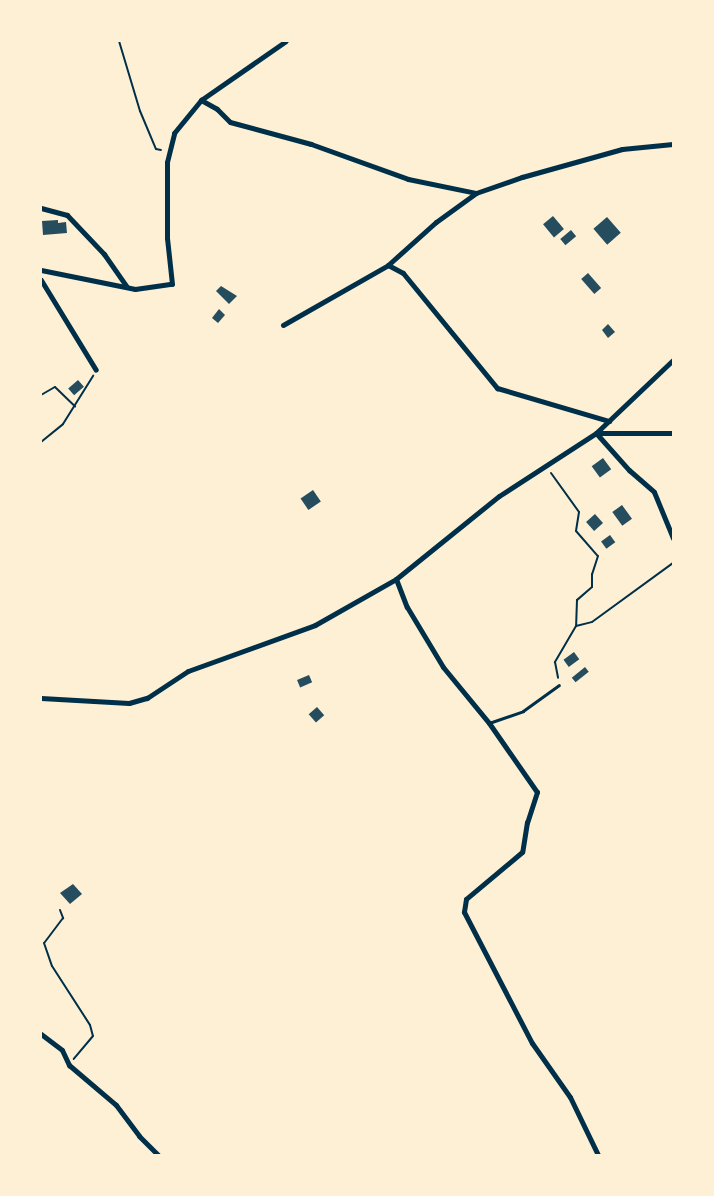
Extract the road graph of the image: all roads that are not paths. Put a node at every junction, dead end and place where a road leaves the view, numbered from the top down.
1 (286, 41) edge
2 (201, 100) junction
3 (673, 144) edge
4 (476, 194) junction
5 (41, 208) edge
6 (388, 265) junction
7 (41, 270) edge
8 (41, 280) edge
9 (128, 288) junction
10 (283, 325) dead end
11 (673, 360) edge
12 (96, 370) road end
13 (610, 421) junction
14 (673, 433) edge
15 (596, 434) junction
16 (673, 538) edge
17 (396, 579) junction
18 (559, 685) road end
19 (41, 698) edge
20 (490, 723) junction
21 (41, 1034) edge
22 (158, 1155) edge
23 (598, 1155) edge

1 - 2 street
2 - 4 street
2 - 9 street
3 - 4 street
4 - 6 street
5 - 9 street
6 - 10 street
6 - 13 street
7 - 9 street
8 - 12 street
11 - 13 street
13 - 15 street
14 - 15 street
15 - 16 street
15 - 17 street
17 - 19 street
17 - 20 street
18 - 20 lane
20 - 23 street
21 - 22 street

